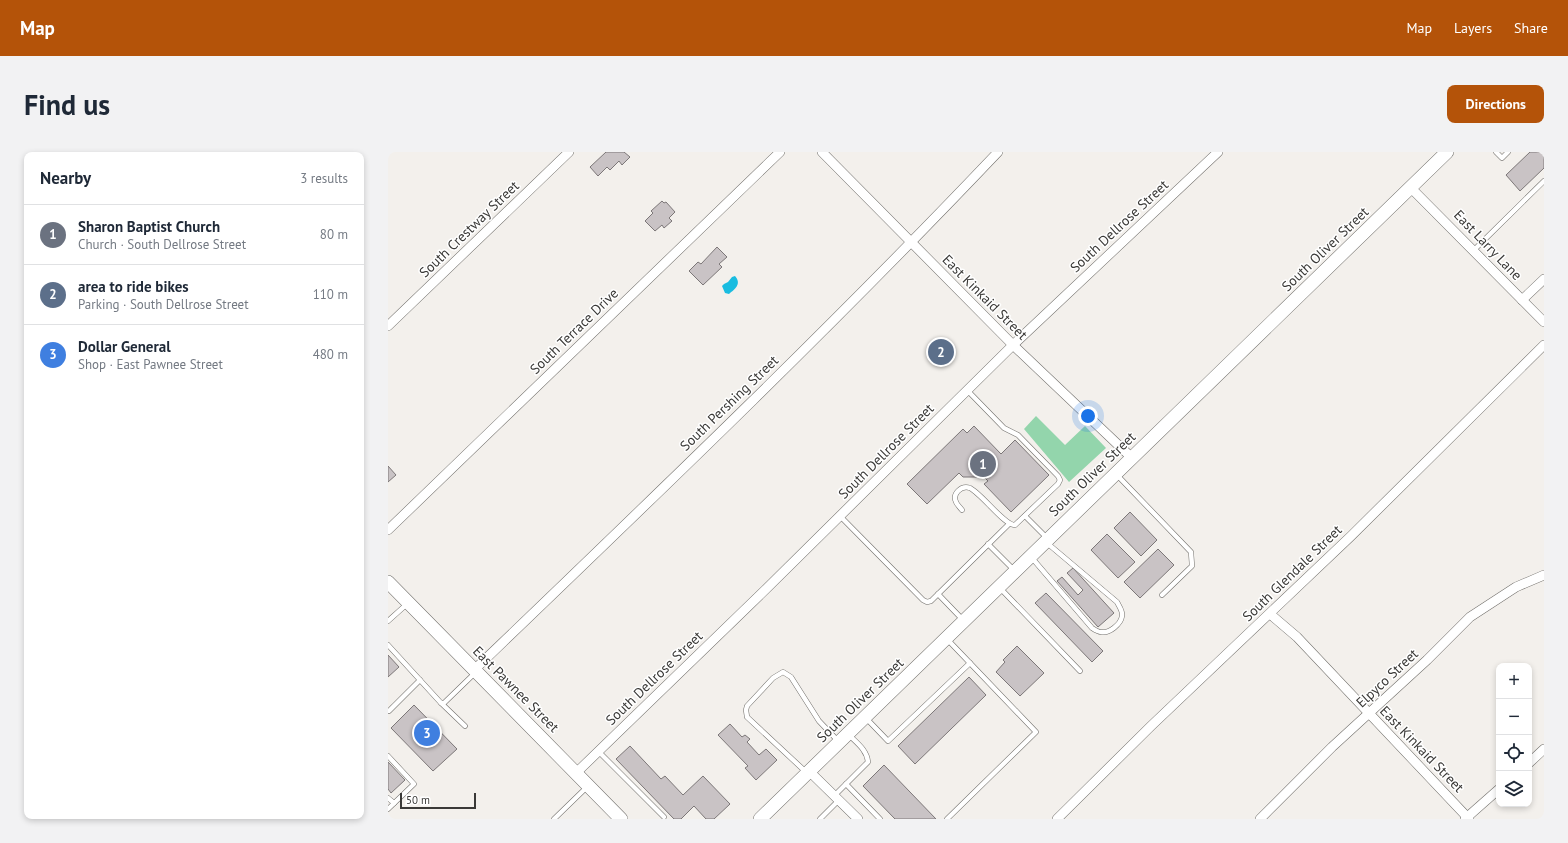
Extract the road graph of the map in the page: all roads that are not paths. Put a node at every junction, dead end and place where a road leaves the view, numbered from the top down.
1 (569, 152) edge
2 (780, 152) edge
3 (822, 152) edge
4 (998, 152) edge
5 (1218, 152) edge
6 (1448, 152) edge
7 (1496, 152) edge
8 (1508, 152) edge
9 (1544, 181) edge
10 (1411, 188) junction
11 (912, 243) junction
12 (1474, 250) junction
13 (1544, 279) edge
14 (1522, 300) junction
15 (1544, 322) edge
16 (388, 326) edge
17 (1013, 345) junction
18 (1544, 345) edge
19 (967, 390) junction
20 (1132, 458) junction
21 (1115, 474) junction
22 (962, 510) dead end
23 (840, 516) junction
24 (1025, 516) junction
25 (1009, 524) junction
26 (388, 530) edge
27 (1047, 540) junction
28 (988, 544) junction
29 (1030, 556) junction
30 (1015, 572) junction
31 (1544, 574) edge
32 (388, 582) edge
33 (999, 587) junction
34 (938, 594) junction
35 (1162, 595) dead end
36 (408, 603) junction
37 (1270, 614) junction
38 (388, 621) edge
39 (964, 621) junction
40 (946, 638) junction
41 (388, 645) edge
42 (970, 663) junction
43 (1080, 670) dead end
44 (475, 671) junction
45 (420, 680) junction
46 (441, 703) junction
47 (389, 711) dead end
48 (1369, 714) junction
49 (865, 717) junction
50 (465, 726) dead end
51 (843, 738) junction
52 (1544, 749) edge
53 (598, 752) junction
54 (388, 756) edge
55 (1532, 759) edge
56 (808, 772) junction
57 (576, 773) junction
58 (846, 784) junction
59 (588, 786) junction
60 (1496, 792) edge
61 (388, 798) edge
62 (837, 798) junction
63 (394, 803) junction
64 (388, 809) edge
65 (765, 816) edge
66 (664, 818) edge
67 (1467, 818) edge
68 (554, 819) edge
69 (621, 819) edge
70 (820, 819) edge
71 (858, 819) edge
72 (880, 819) edge
73 (947, 819) edge
74 (1057, 819) edge
75 (1260, 819) edge

1 - 16 street, South Crestway Street
2 - 26 street, South Terrace Drive
3 - 11 street, East Kinkaid Street
4 - 11 street, South Pershing Street
5 - 17 street, South Dellrose Street
6 - 10 main road, South Oliver Street
7 - 8 lane
9 - 12 lane
10 - 12 street, East Larry Lane
10 - 20 main road, South Oliver Street
11 - 17 street, East Kinkaid Street
11 - 44 street, South Pershing Street
12 - 14 street, East Larry Lane
13 - 14 street
14 - 15 street, East Larry Lane
17 - 19 street, South Dellrose Street
17 - 20 street, East Kinkaid Street
18 - 37 street, South Glendale Street
19 - 23 street, South Dellrose Street
19 - 24 lane
20 - 21 main road, South Oliver Street
21 - 27 main road, South Oliver Street
21 - 35 lane
22 - 25 lane
23 - 34 lane
23 - 53 street, South Dellrose Street
24 - 25 lane
24 - 27 lane
25 - 28 lane
27 - 29 main road, South Oliver Street
27 - 29 lane
28 - 30 lane
28 - 34 lane
29 - 30 main road, South Oliver Street
30 - 33 main road, South Oliver Street
31 - 48 street, Elpyco Street
32 - 36 main road, East Pawnee Street
33 - 39 main road, South Oliver Street
33 - 43 lane
34 - 39 lane
36 - 38 lane
36 - 44 main road, East Pawnee Street
37 - 48 street, East Kinkaid Street
37 - 74 street, South Glendale Street
39 - 40 main road, South Oliver Street
40 - 42 lane
40 - 49 main road, South Oliver Street
41 - 45 lane
42 - 49 lane
42 - 73 lane
44 - 46 lane
44 - 57 main road, East Pawnee Street
45 - 46 lane
45 - 47 lane
46 - 50 lane
48 - 67 street, East Kinkaid Street
48 - 75 street, Elpyco Street
49 - 51 main road, South Oliver Street
51 - 56 main road, South Oliver Street
51 - 56 lane
51 - 58 lane
52 - 55 street
53 - 57 street, South Dellrose Street
53 - 66 lane
54 - 63 lane
56 - 62 street
56 - 65 main road, South Oliver Street
57 - 59 main road, East Pawnee Street
58 - 62 lane
58 - 72 lane
59 - 68 lane
59 - 69 main road, East Pawnee Street
60 - 67 street
61 - 63 lane
62 - 70 lane
62 - 71 street
63 - 64 lane

